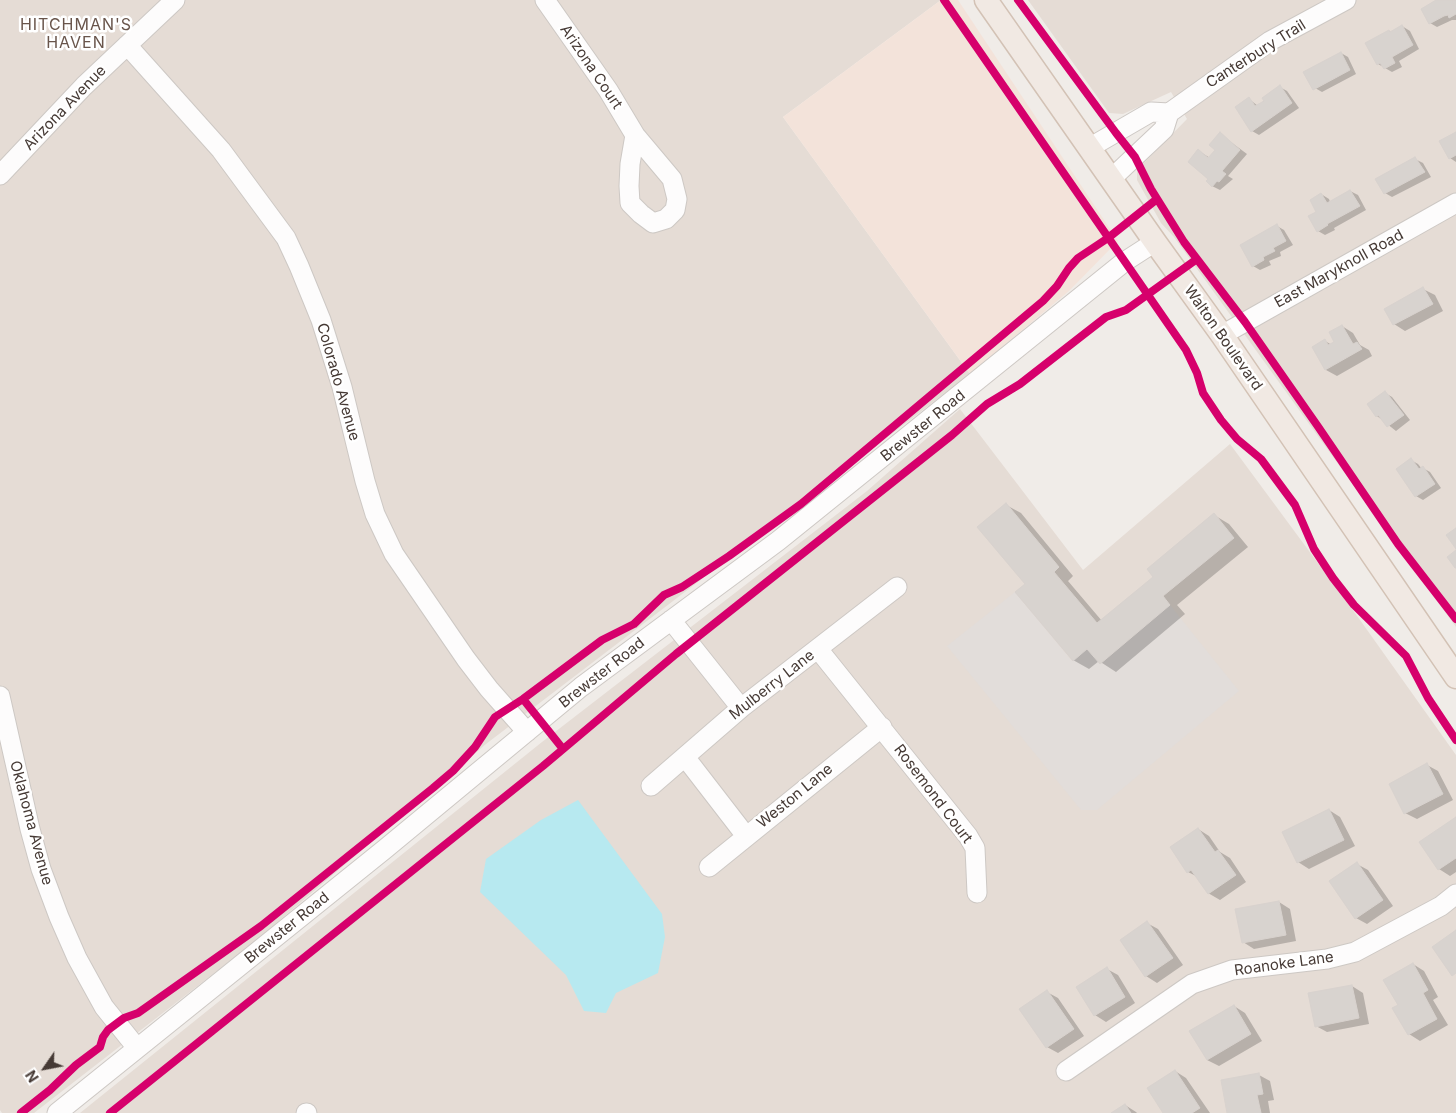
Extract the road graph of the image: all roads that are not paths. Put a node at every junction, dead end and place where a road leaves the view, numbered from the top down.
1 (175, 0) edge
2 (545, 0) edge
3 (986, 0) edge
4 (1346, 0) edge
5 (127, 45) junction
6 (1169, 112) junction
7 (635, 135) dead end
8 (1089, 148) junction
9 (0, 176) edge
10 (1111, 179) junction
11 (1456, 203) edge
12 (1154, 242) junction
13 (1222, 335) junction
14 (896, 587) dead end
15 (671, 620) junction
16 (818, 649) junction
17 (1456, 678) edge
18 (0, 696) edge
19 (741, 708) junction
20 (882, 727) junction
21 (527, 732) junction
22 (685, 757) junction
23 (651, 786) dead end
24 (746, 836) junction
25 (709, 867) dead end
26 (977, 893) dead end
27 (1456, 894) edge
28 (137, 1048) junction
29 (1066, 1071) dead end
30 (56, 1113) edge

1 - 5 street, Arizona Avenue
2 - 7 street, Arizona Court
3 - 8 main road, Walton Boulevard
4 - 6 street, Canterbury Trail
5 - 9 street, Arizona Avenue
5 - 21 street, Colorado Avenue
6 - 8 street, Canterbury Trail
6 - 10 street
8 - 10 main road, Walton Boulevard
10 - 12 main road, Walton Boulevard
11 - 13 street, East Maryknoll Road
12 - 13 main road, Walton Boulevard
12 - 15 street, Brewster Road
13 - 17 main road, Walton Boulevard
14 - 16 street, Mulberry Lane
15 - 19 street
15 - 21 street, Brewster Road
16 - 19 street, Mulberry Lane
16 - 20 street, Rosemond Court
18 - 28 street, Oklahoma Avenue
19 - 22 street, Mulberry Lane
20 - 24 street, Weston Lane
20 - 26 street, Rosemond Court
21 - 28 street, Brewster Road
22 - 23 street, Mulberry Lane
22 - 24 street
24 - 25 street, Weston Lane
27 - 29 street, Roanoke Lane
28 - 30 street, Brewster Road

